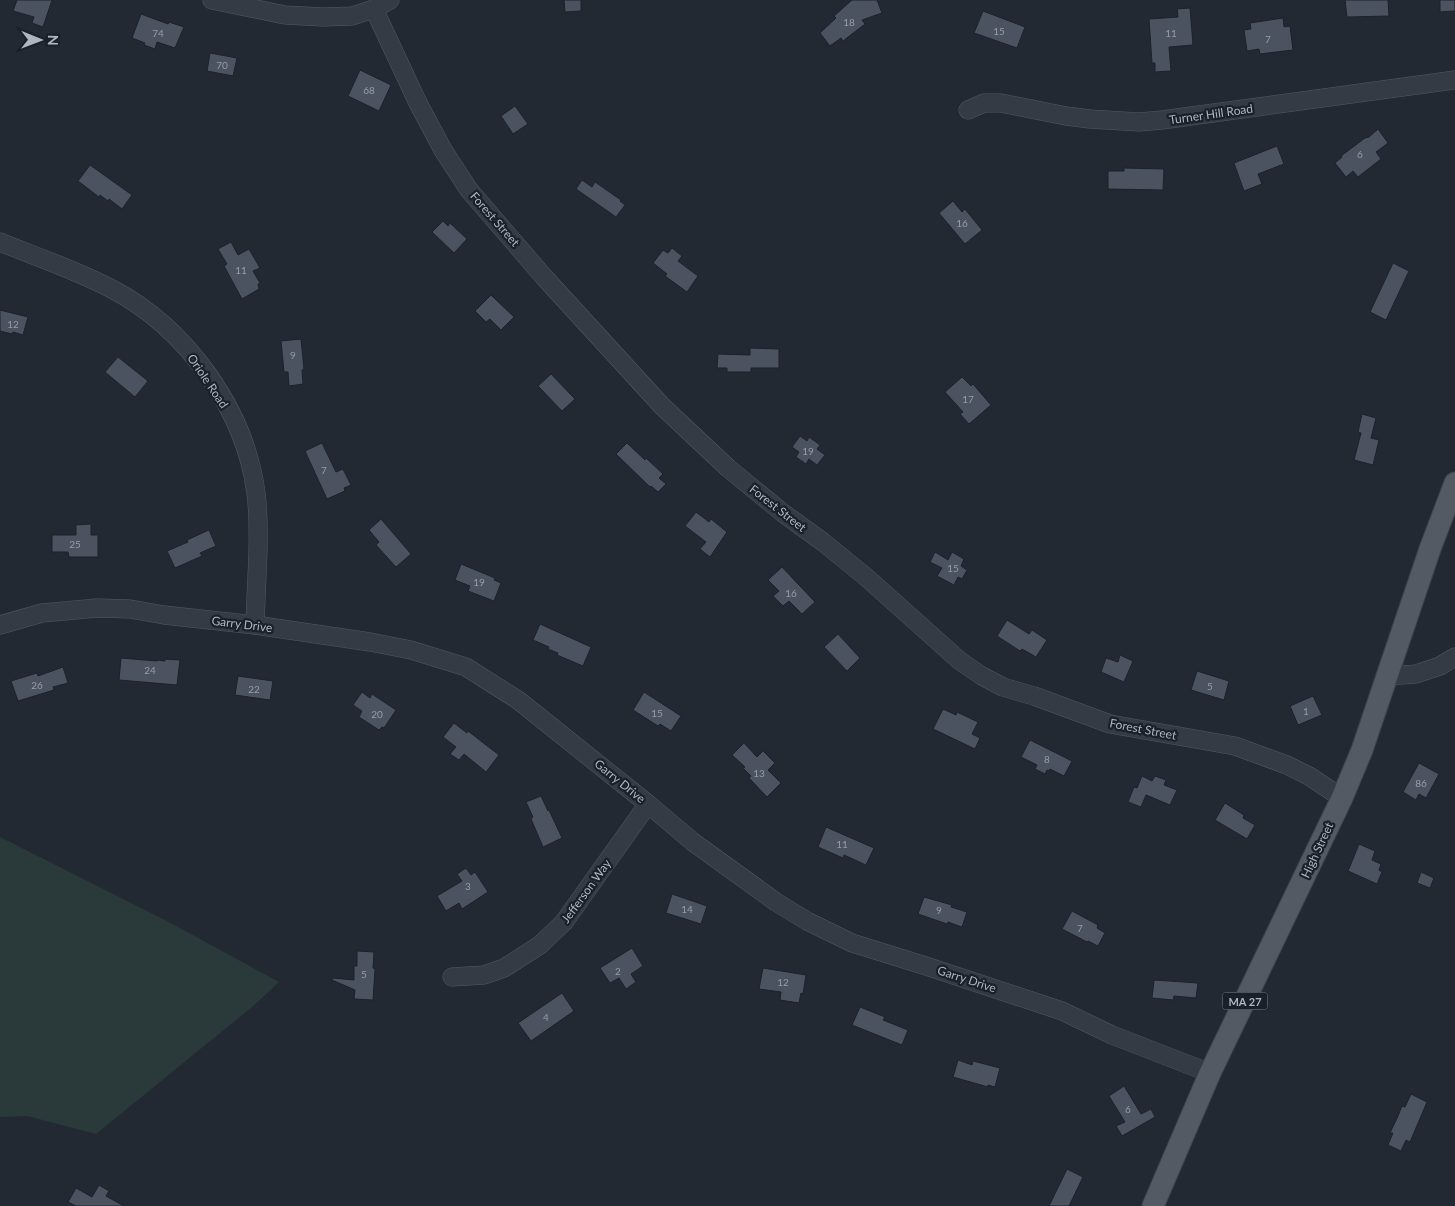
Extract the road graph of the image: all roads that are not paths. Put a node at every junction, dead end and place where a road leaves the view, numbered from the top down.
1 (212, 0) edge
2 (390, 0) edge
3 (374, 9) junction
4 (1455, 80) edge
5 (968, 110) dead end
6 (0, 242) edge
7 (1455, 483) edge
8 (0, 625) edge
9 (255, 625) junction
10 (1455, 657) edge
11 (1387, 676) junction
12 (1342, 798) junction
13 (648, 804) junction
14 (452, 977) dead end
15 (1210, 1073) junction
16 (1153, 1206) edge

1 - 3 street
2 - 3 street
3 - 12 street, Forest Street
4 - 5 street, Turner Hill Road
6 - 9 street, Oriole Road
7 - 11 main road, High Street / MA 27
8 - 9 street, Garry Drive
9 - 13 street, Garry Drive
10 - 11 street
11 - 12 main road, High Street / MA 27
12 - 15 main road, High Street / MA 27
13 - 14 street, Jefferson Way
13 - 15 street, Garry Drive
15 - 16 main road, High Street / MA 27

